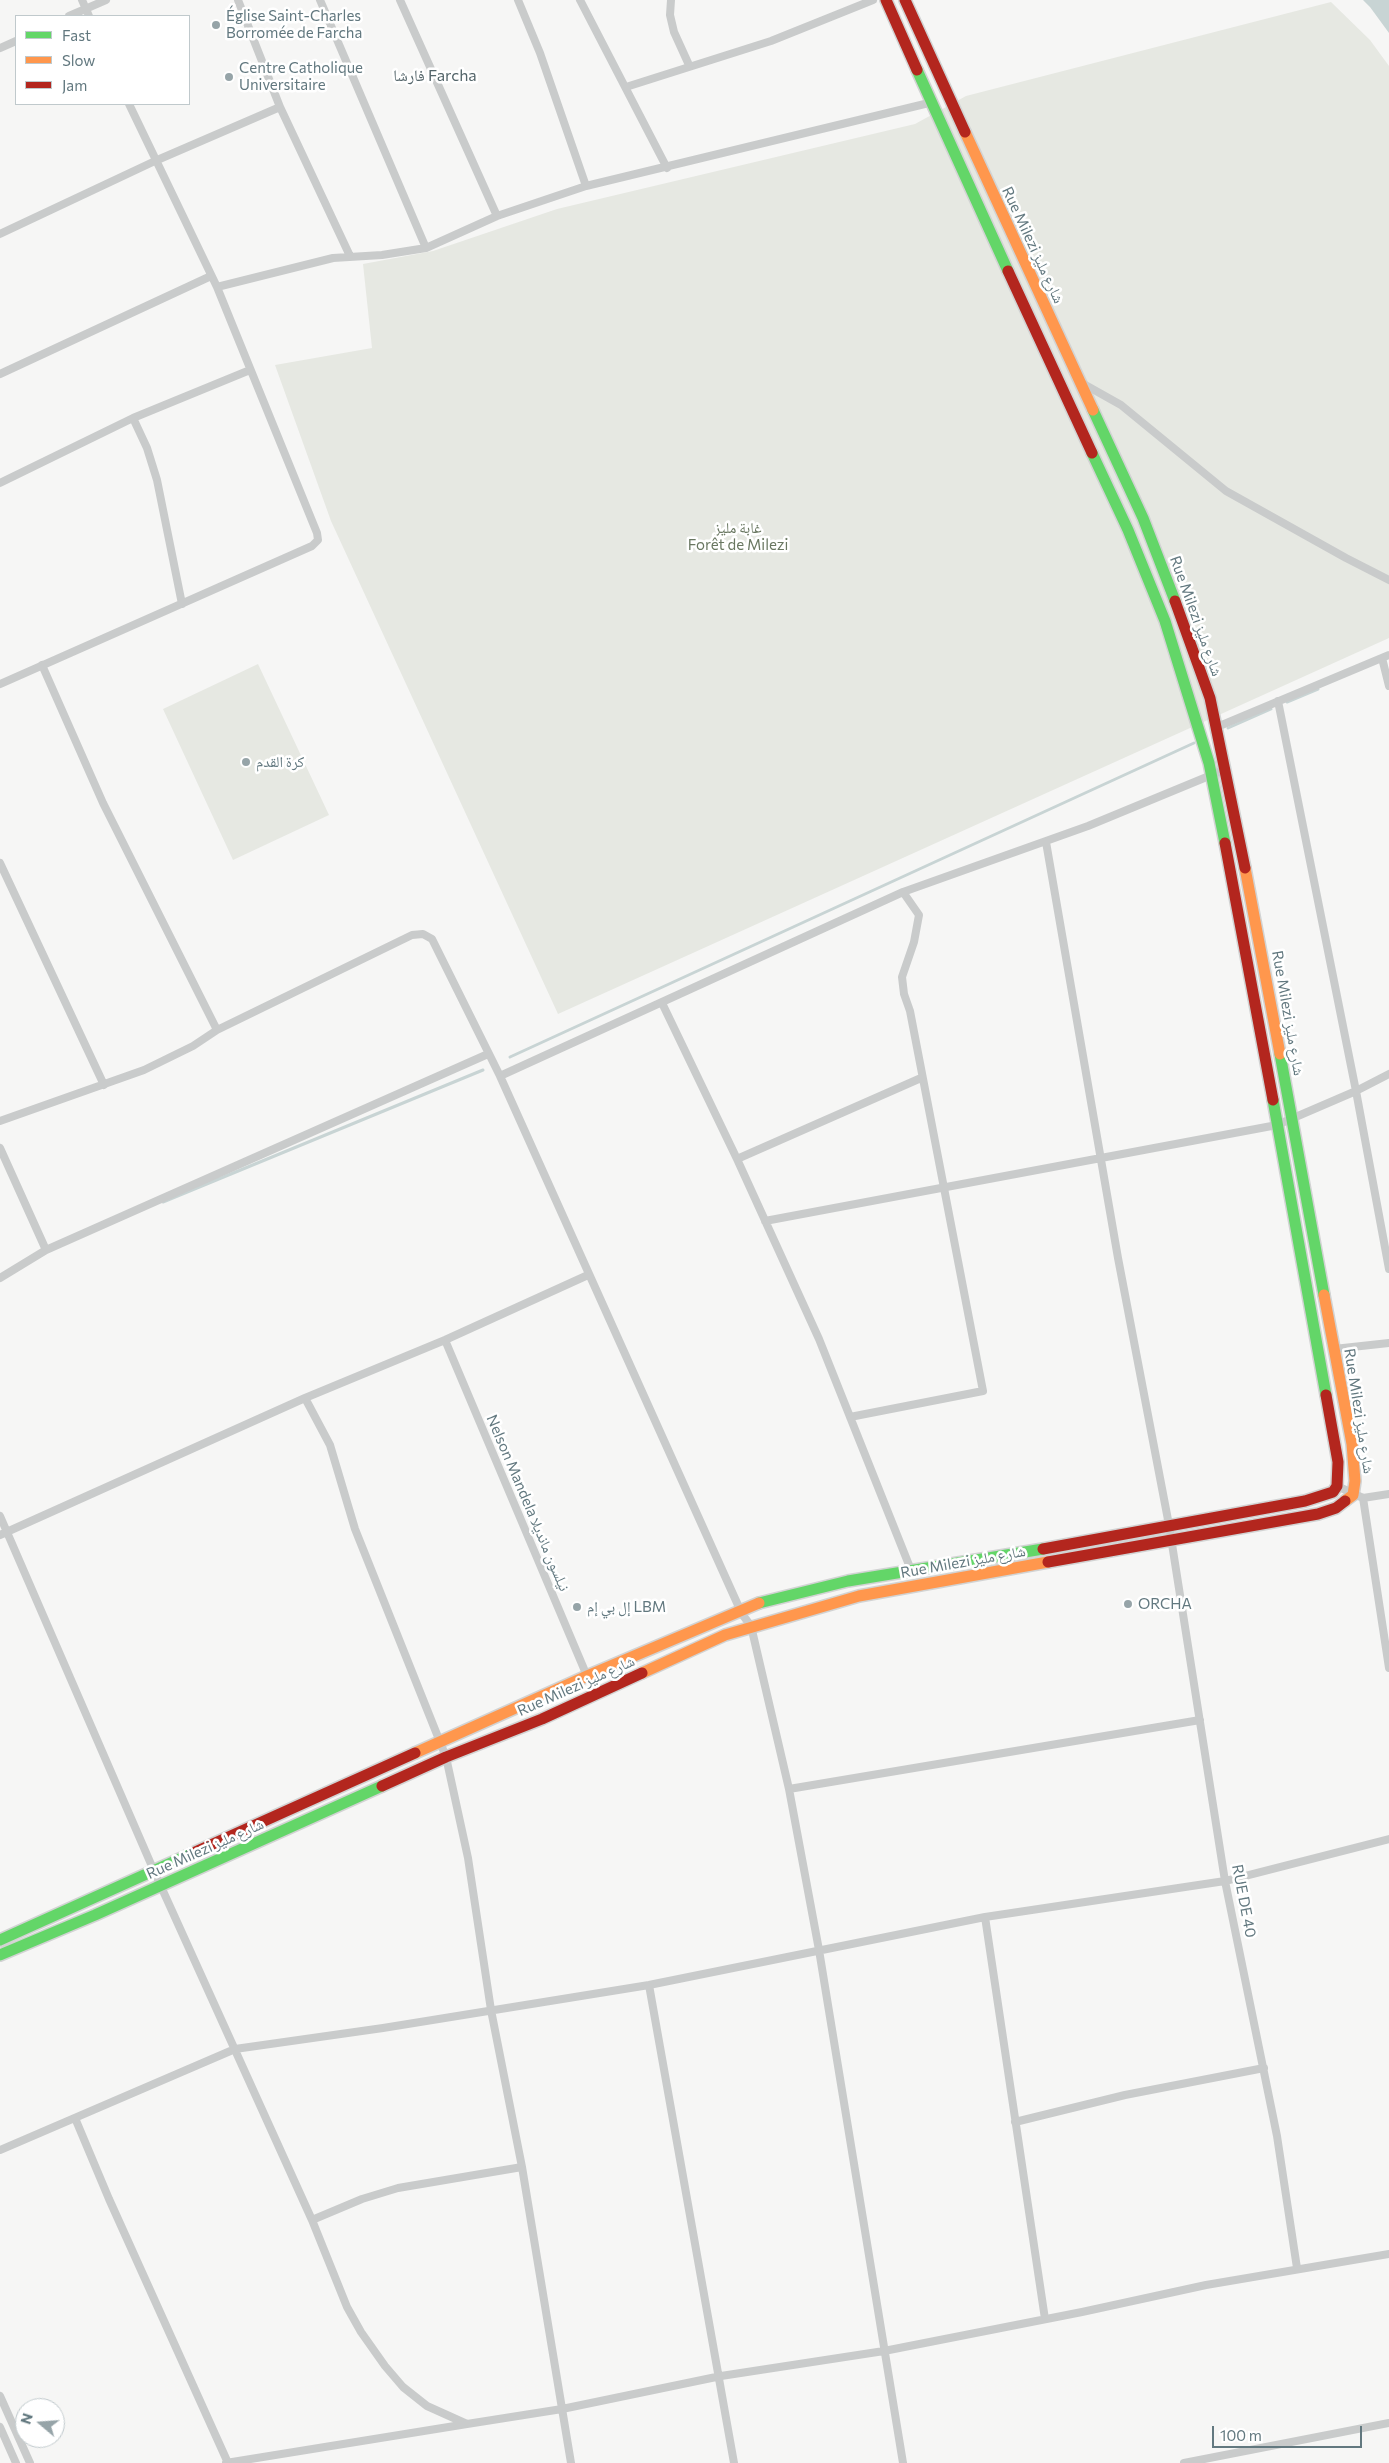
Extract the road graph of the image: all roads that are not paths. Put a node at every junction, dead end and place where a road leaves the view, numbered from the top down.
1 (82, 0) edge
2 (106, 0) edge
3 (238, 0) edge
4 (320, 0) edge
5 (400, 0) edge
6 (518, 0) edge
7 (580, 0) edge
8 (671, 0) edge
9 (872, 0) edge
10 (886, 0) edge
11 (904, 0) edge
12 (87, 12) edge
13 (74, 15) edge
14 (15, 41) edge
15 (0, 48) edge
16 (689, 65) junction
17 (626, 86) junction
18 (933, 102) junction
19 (129, 105) edge
20 (280, 107) junction
21 (155, 161) junction
22 (666, 168) junction
23 (586, 186) junction
24 (497, 216) junction
25 (0, 234) edge
26 (426, 248) junction
27 (350, 256) junction
28 (211, 276) junction
29 (217, 287) junction
30 (250, 370) junction
31 (0, 374) edge
32 (1080, 382) junction
33 (133, 418) junction
34 (0, 483) edge
35 (1389, 580) edge
36 (182, 604) junction
37 (1386, 656) edge
38 (42, 665) junction
39 (0, 684) edge
40 (1389, 686) edge
41 (1278, 701) junction
42 (1218, 727) junction
43 (1226, 769) junction
44 (1211, 774) junction
45 (1046, 842) junction
46 (0, 863) edge
47 (904, 892) junction
48 (662, 1003) junction
49 (217, 1030) junction
50 (488, 1054) junction
51 (1389, 1074) edge
52 (500, 1076) junction
53 (921, 1078) junction
54 (104, 1085) junction
55 (1356, 1091) junction
56 (1292, 1120) junction
57 (0, 1121) edge
58 (1277, 1125) junction
59 (0, 1148) edge
60 (737, 1159) junction
61 (1101, 1160) junction
62 (944, 1186) junction
63 (765, 1221) junction
64 (46, 1250) junction
65 (1389, 1269) edge
66 (588, 1275) junction
67 (0, 1278) edge
68 (445, 1340) junction
69 (1389, 1343) edge
70 (1334, 1349) junction
71 (305, 1398) junction
72 (850, 1417) junction
73 (1338, 1486) junction
74 (1389, 1494) edge
75 (1358, 1496) junction
76 (0, 1516) edge
77 (1169, 1525) junction
78 (4, 1533) edge
79 (1171, 1539) junction
80 (911, 1570) junction
81 (741, 1611) junction
82 (752, 1626) junction
83 (1389, 1668) edge
84 (587, 1676) junction
85 (1200, 1720) junction
86 (441, 1743) junction
87 (446, 1757) junction
88 (790, 1788) junction
89 (1389, 1839) edge
90 (154, 1871) junction
91 (1225, 1880) junction
92 (162, 1885) junction
93 (985, 1917) junction
94 (0, 1940) edge
95 (819, 1950) junction
96 (0, 1955) edge
97 (649, 1985) junction
98 (491, 2010) junction
99 (235, 2049) junction
100 (1264, 2068) junction
101 (76, 2118) junction
102 (1015, 2122) junction
103 (0, 2150) edge
104 (522, 2167) junction
105 (312, 2220) junction
106 (1389, 2254) edge
107 (1297, 2268) junction
108 (1045, 2319) junction
109 (884, 2351) junction
110 (721, 2376) junction
111 (0, 2396) edge
112 (562, 2409) junction
113 (1389, 2423) edge
114 (468, 2424) junction
115 (0, 2426) edge
116 (1210, 2461) edge
117 (16, 2463) edge
118 (30, 2463) edge
119 (227, 2463) edge
120 (571, 2463) edge
121 (734, 2463) edge
122 (903, 2463) edge
123 (1184, 2463) edge

1 - 12 street
2 - 12 street
3 - 20 street
4 - 26 street
5 - 24 street
6 - 23 street
7 - 17 street
8 - 16 street
9 - 16 street
10 - 18 street, Rue Milezi شارع مليز
11 - 32 street, Rue Milezi شارع مليز
12 - 13 street
14 - 15 street
16 - 17 street
17 - 22 street
18 - 22 street
18 - 44 street, Rue Milezi شارع مليز
19 - 21 street
20 - 21 street
20 - 27 street
21 - 25 street
21 - 28 street
22 - 23 street
23 - 24 street
24 - 26 street
26 - 27 street
27 - 29 street
28 - 29 street
28 - 31 street
29 - 30 street
30 - 33 street
30 - 36 street
32 - 35 street
32 - 42 street, Rue Milezi شارع مليز
33 - 34 street
33 - 36 street
36 - 38 street
37 - 40 street
37 - 41 street
38 - 39 street
38 - 49 street
41 - 42 street
41 - 55 street
42 - 43 street, Rue Milezi شارع مليز
43 - 44 street
43 - 56 street, Rue Milezi شارع مليز
44 - 45 street
44 - 58 street, Rue Milezi شارع مليز
45 - 47 street
45 - 61 street, RUE DE 40
46 - 54 street
47 - 48 street
47 - 53 street
48 - 52 street
48 - 60 street
49 - 50 street
49 - 54 street
50 - 52 street
50 - 64 street
51 - 55 street
52 - 66 street
53 - 60 street
53 - 62 street
54 - 57 street
55 - 56 street
55 - 65 street
56 - 58 street
56 - 70 street, Rue Milezi شارع مليز
58 - 61 street
58 - 73 street, Rue Milezi شارع مليز
59 - 64 street
60 - 63 street
61 - 62 street
61 - 77 street, RUE DE 40
62 - 63 street
62 - 72 street
63 - 72 street
64 - 67 street
66 - 68 street
66 - 81 street
68 - 71 street
68 - 84 street, Nelson Mandela نيلسون مانديلا
69 - 70 street
70 - 75 street, Rue Milezi شارع مليز
71 - 78 street
71 - 86 street
72 - 80 street
73 - 75 street
73 - 77 street, Rue Milezi شارع مليز
74 - 75 street
75 - 79 street, Rue Milezi شارع مليز
75 - 83 street
76 - 78 street
77 - 79 street, RUE DE 40
77 - 80 street, Rue Milezi شارع مليز
78 - 90 street
79 - 82 street, Rue Milezi شارع مليز
79 - 85 street, RUE DE 40
80 - 81 street, Rue Milezi شارع مليز
81 - 82 street
81 - 84 street, Rue Milezi شارع مليز
82 - 87 street, Rue Milezi شارع مليز
82 - 88 street
84 - 86 street, Rue Milezi شارع مليز
85 - 88 street
85 - 91 street, RUE DE 40
86 - 87 street
86 - 90 street, Rue Milezi شارع مليز
87 - 92 street, Rue Milezi شارع مليز
87 - 98 street
88 - 95 street
89 - 91 street
90 - 92 street
90 - 94 street, Rue Milezi شارع مليز
91 - 93 street
91 - 100 street, RUE DE 40
92 - 96 street, Rue Milezi شارع مليز
92 - 99 street
93 - 95 street
93 - 102 street
95 - 97 street
95 - 109 street
97 - 98 street
97 - 110 street
98 - 99 street
98 - 104 street
99 - 101 street
99 - 105 street
100 - 102 street
100 - 107 street, RUE DE 40
101 - 103 street
101 - 119 street
102 - 108 street
104 - 105 street
104 - 112 street
105 - 114 street
106 - 107 street
107 - 108 street
108 - 109 street
109 - 110 street
109 - 122 street
110 - 112 street
110 - 121 street
111 - 118 street
112 - 114 street
112 - 120 street
113 - 116 street
114 - 119 street
115 - 117 street
116 - 123 street

